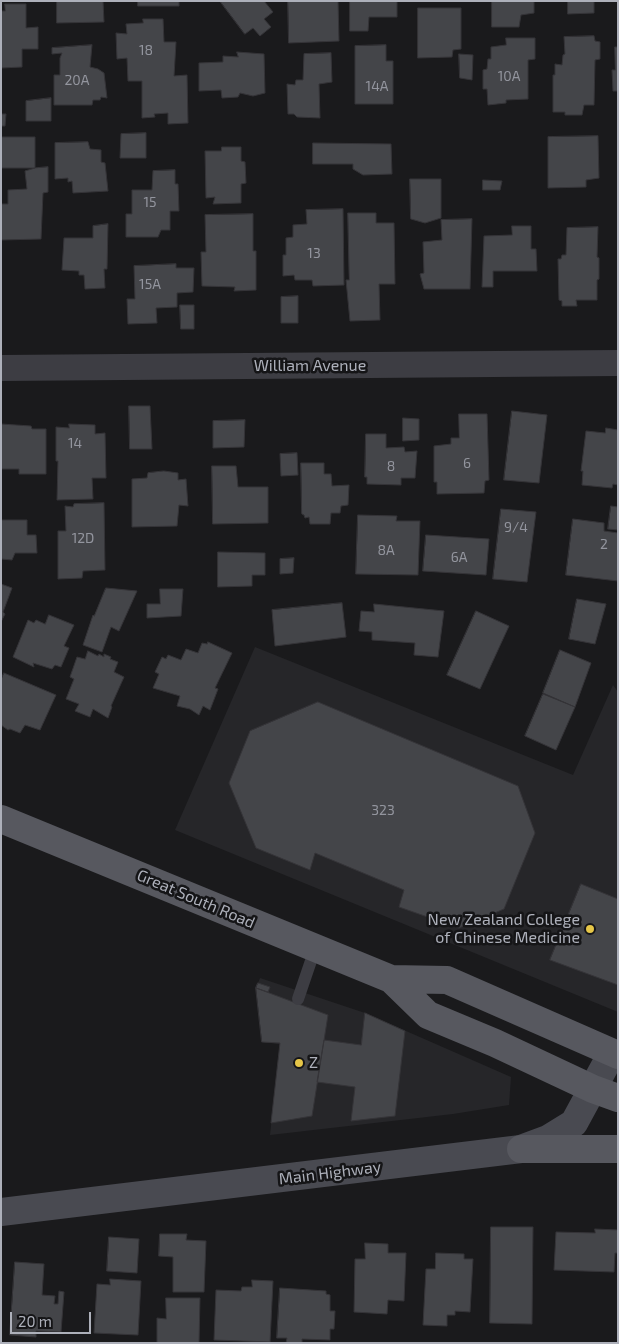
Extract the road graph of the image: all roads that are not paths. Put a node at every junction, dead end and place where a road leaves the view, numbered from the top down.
1 (618, 363) edge
2 (1, 368) edge
3 (1, 819) edge
4 (315, 949) junction
5 (391, 979) junction
6 (298, 999) dead end
7 (615, 1054) edge
8 (592, 1088) junction
9 (618, 1098) edge
10 (521, 1149) junction
11 (618, 1149) edge
12 (1, 1212) edge

1 - 2 street, William Avenue
3 - 4 main road, Great South Road
4 - 5 main road, Great South Road
4 - 6 lane
5 - 7 main road, Great South Road
5 - 8 main road, Great South Road
7 - 8 main road, Main Highway
8 - 9 main road, Great South Road
8 - 10 main road, Main Highway
10 - 11 main road
10 - 12 main road, Main Highway

